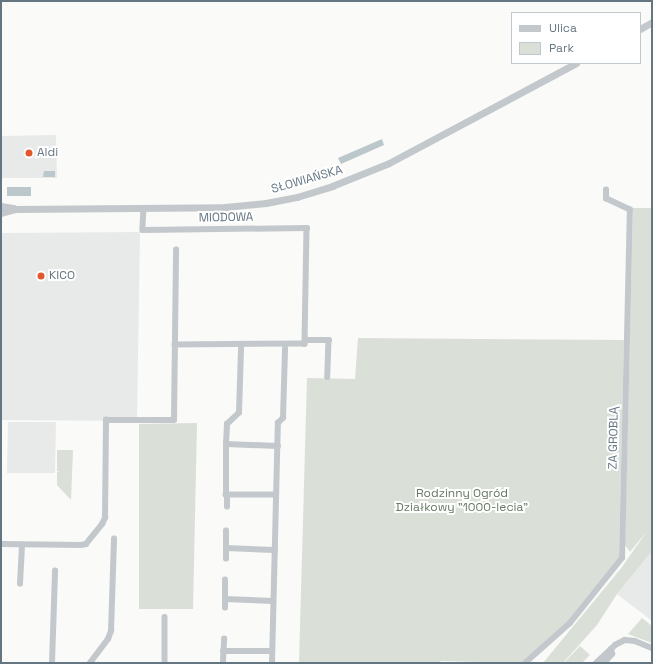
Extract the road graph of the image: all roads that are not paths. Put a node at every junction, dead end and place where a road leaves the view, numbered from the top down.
1 (652, 22) edge
2 (641, 28) edge
3 (574, 64) edge
4 (606, 190) dead end
5 (1, 206) edge
6 (144, 208) junction
7 (15, 209) junction
8 (1, 213) edge
9 (176, 250) dead end
10 (305, 340) junction
11 (175, 345) junction
12 (241, 349) dead end
13 (285, 349) dead end
14 (328, 377) dead end
15 (226, 444) junction
16 (278, 446) junction
17 (227, 495) junction
18 (276, 495) junction
19 (227, 507) dead end
20 (226, 531) dead end
21 (114, 539) dead end
22 (1, 544) edge
23 (22, 545) junction
24 (226, 548) junction
25 (275, 550) junction
26 (226, 559) dead end
27 (55, 570) dead end
28 (225, 580) dead end
29 (20, 584) dead end
30 (225, 599) junction
31 (273, 601) junction
32 (225, 608) dead end
33 (164, 617) dead end
34 (224, 639) dead end
35 (652, 648) edge
36 (611, 649) junction
37 (224, 651) junction
38 (272, 651) junction
39 (223, 661) dead end
40 (52, 663) edge
41 (90, 663) edge
42 (165, 663) edge
43 (272, 663) edge
44 (524, 663) edge
45 (596, 663) edge
46 (604, 663) edge

1 - 2 street
3 - 6 street, SŁOWIAŃSKA
4 - 44 street, ZA GROBLĄ
5 - 7 street, SŁOWIAŃSKA
6 - 7 street, SŁOWIAŃSKA
6 - 10 street, MIODOWA
7 - 8 street, SŁOWIAŃSKA
9 - 11 street
10 - 11 street
10 - 14 street
11 - 23 street
12 - 15 street
13 - 16 street
15 - 16 street
15 - 17 street
16 - 18 street
17 - 18 street
17 - 19 street
18 - 25 street
20 - 24 street
21 - 41 street
22 - 23 street
23 - 29 street
24 - 25 street
24 - 26 street
25 - 31 street
27 - 40 street
28 - 30 street
30 - 31 street
30 - 32 street
31 - 38 street
33 - 42 street
34 - 37 street
35 - 36 street
36 - 45 street
36 - 46 street
37 - 38 street
37 - 39 street
38 - 43 street

